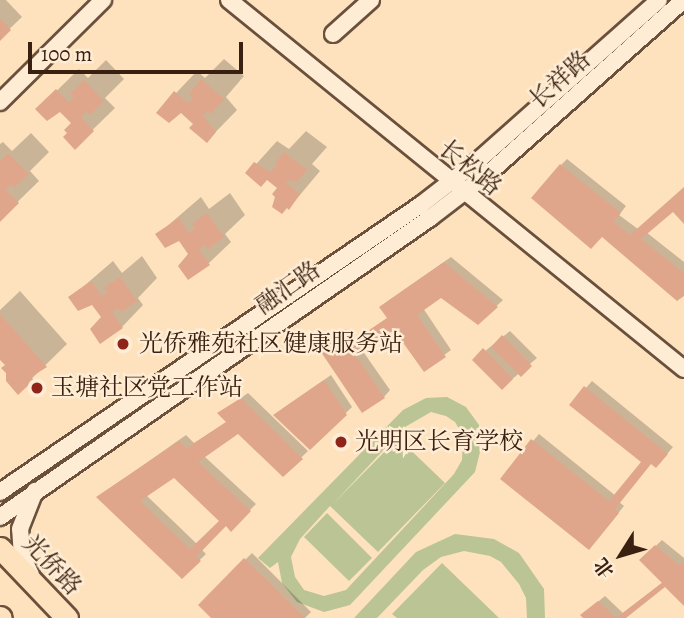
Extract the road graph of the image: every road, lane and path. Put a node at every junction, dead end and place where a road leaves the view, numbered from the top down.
1 (103, 0) edge
2 (229, 0) edge
3 (371, 0) edge
4 (659, 0) edge
5 (684, 0) edge
6 (332, 34) dead end
7 (0, 102) edge
8 (451, 181) junction
9 (464, 192) junction
10 (684, 369) edge
11 (35, 490) junction
12 (0, 492) edge
13 (0, 517) edge
14 (0, 548) edge
15 (40, 590) junction
16 (66, 618) edge

1 - 7 street
2 - 8 street, 长松路
3 - 6 street
4 - 8 street, 融汇路
5 - 9 street, 长祥路
8 - 9 street, 长松路
8 - 12 street, 融汇路
9 - 10 street, 长松路
9 - 11 street, 融汇路
11 - 13 street, 融汇路
11 - 15 street
14 - 15 main road, 光侨路
15 - 16 main road, 光侨路

